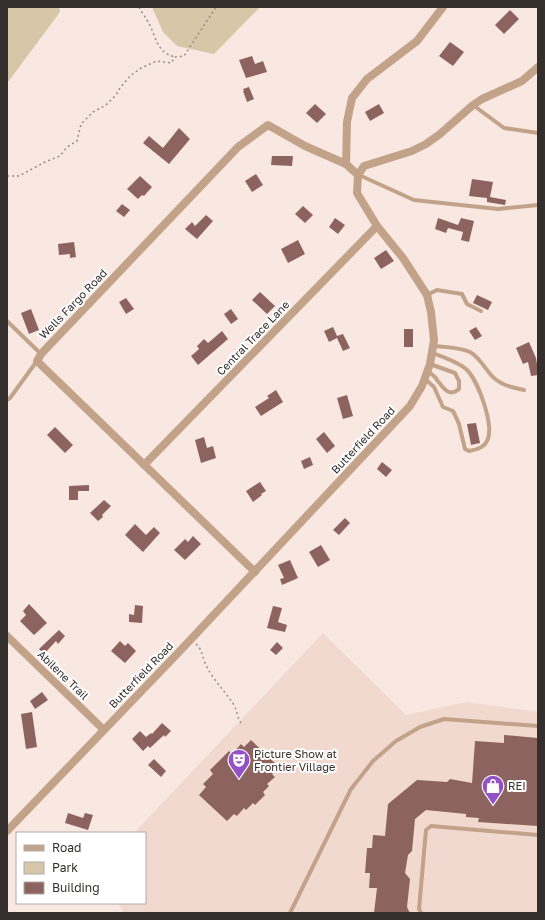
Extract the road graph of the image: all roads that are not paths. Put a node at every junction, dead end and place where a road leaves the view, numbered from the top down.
1 (443, 7) edge
2 (538, 67) edge
3 (473, 105) junction
4 (538, 133) edge
5 (346, 164) junction
6 (358, 175) junction
7 (538, 205) edge
8 (377, 226) junction
9 (427, 295) junction
10 (481, 310) dead end
11 (7, 321) edge
12 (433, 350) junction
13 (39, 357) junction
14 (428, 371) junction
15 (524, 390) dead end
16 (7, 400) edge
17 (144, 465) junction
18 (255, 572) junction
19 (7, 636) edge
20 (538, 726) edge
21 (104, 730) junction
22 (7, 831) edge
23 (538, 836) edge
24 (290, 913) edge
25 (420, 913) edge

1 - 5 street
2 - 3 street
3 - 4 lane
3 - 6 street
5 - 6 street, Wells Fargo Road
5 - 13 street, Wells Fargo Road
6 - 7 lane
6 - 8 street, Butterfield Road
8 - 9 street, Butterfield Road
8 - 17 street, Central Trace Lane
9 - 10 lane
9 - 12 street, Butterfield Road
11 - 13 lane
12 - 14 street, Butterfield Road
12 - 14 lane
12 - 15 lane
13 - 16 lane
13 - 17 street
14 - 14 lane
14 - 18 street, Butterfield Road
17 - 18 street
18 - 21 street, Butterfield Road
19 - 21 street, Abilene Trail
20 - 24 lane
21 - 22 street, Butterfield Road
23 - 25 lane

